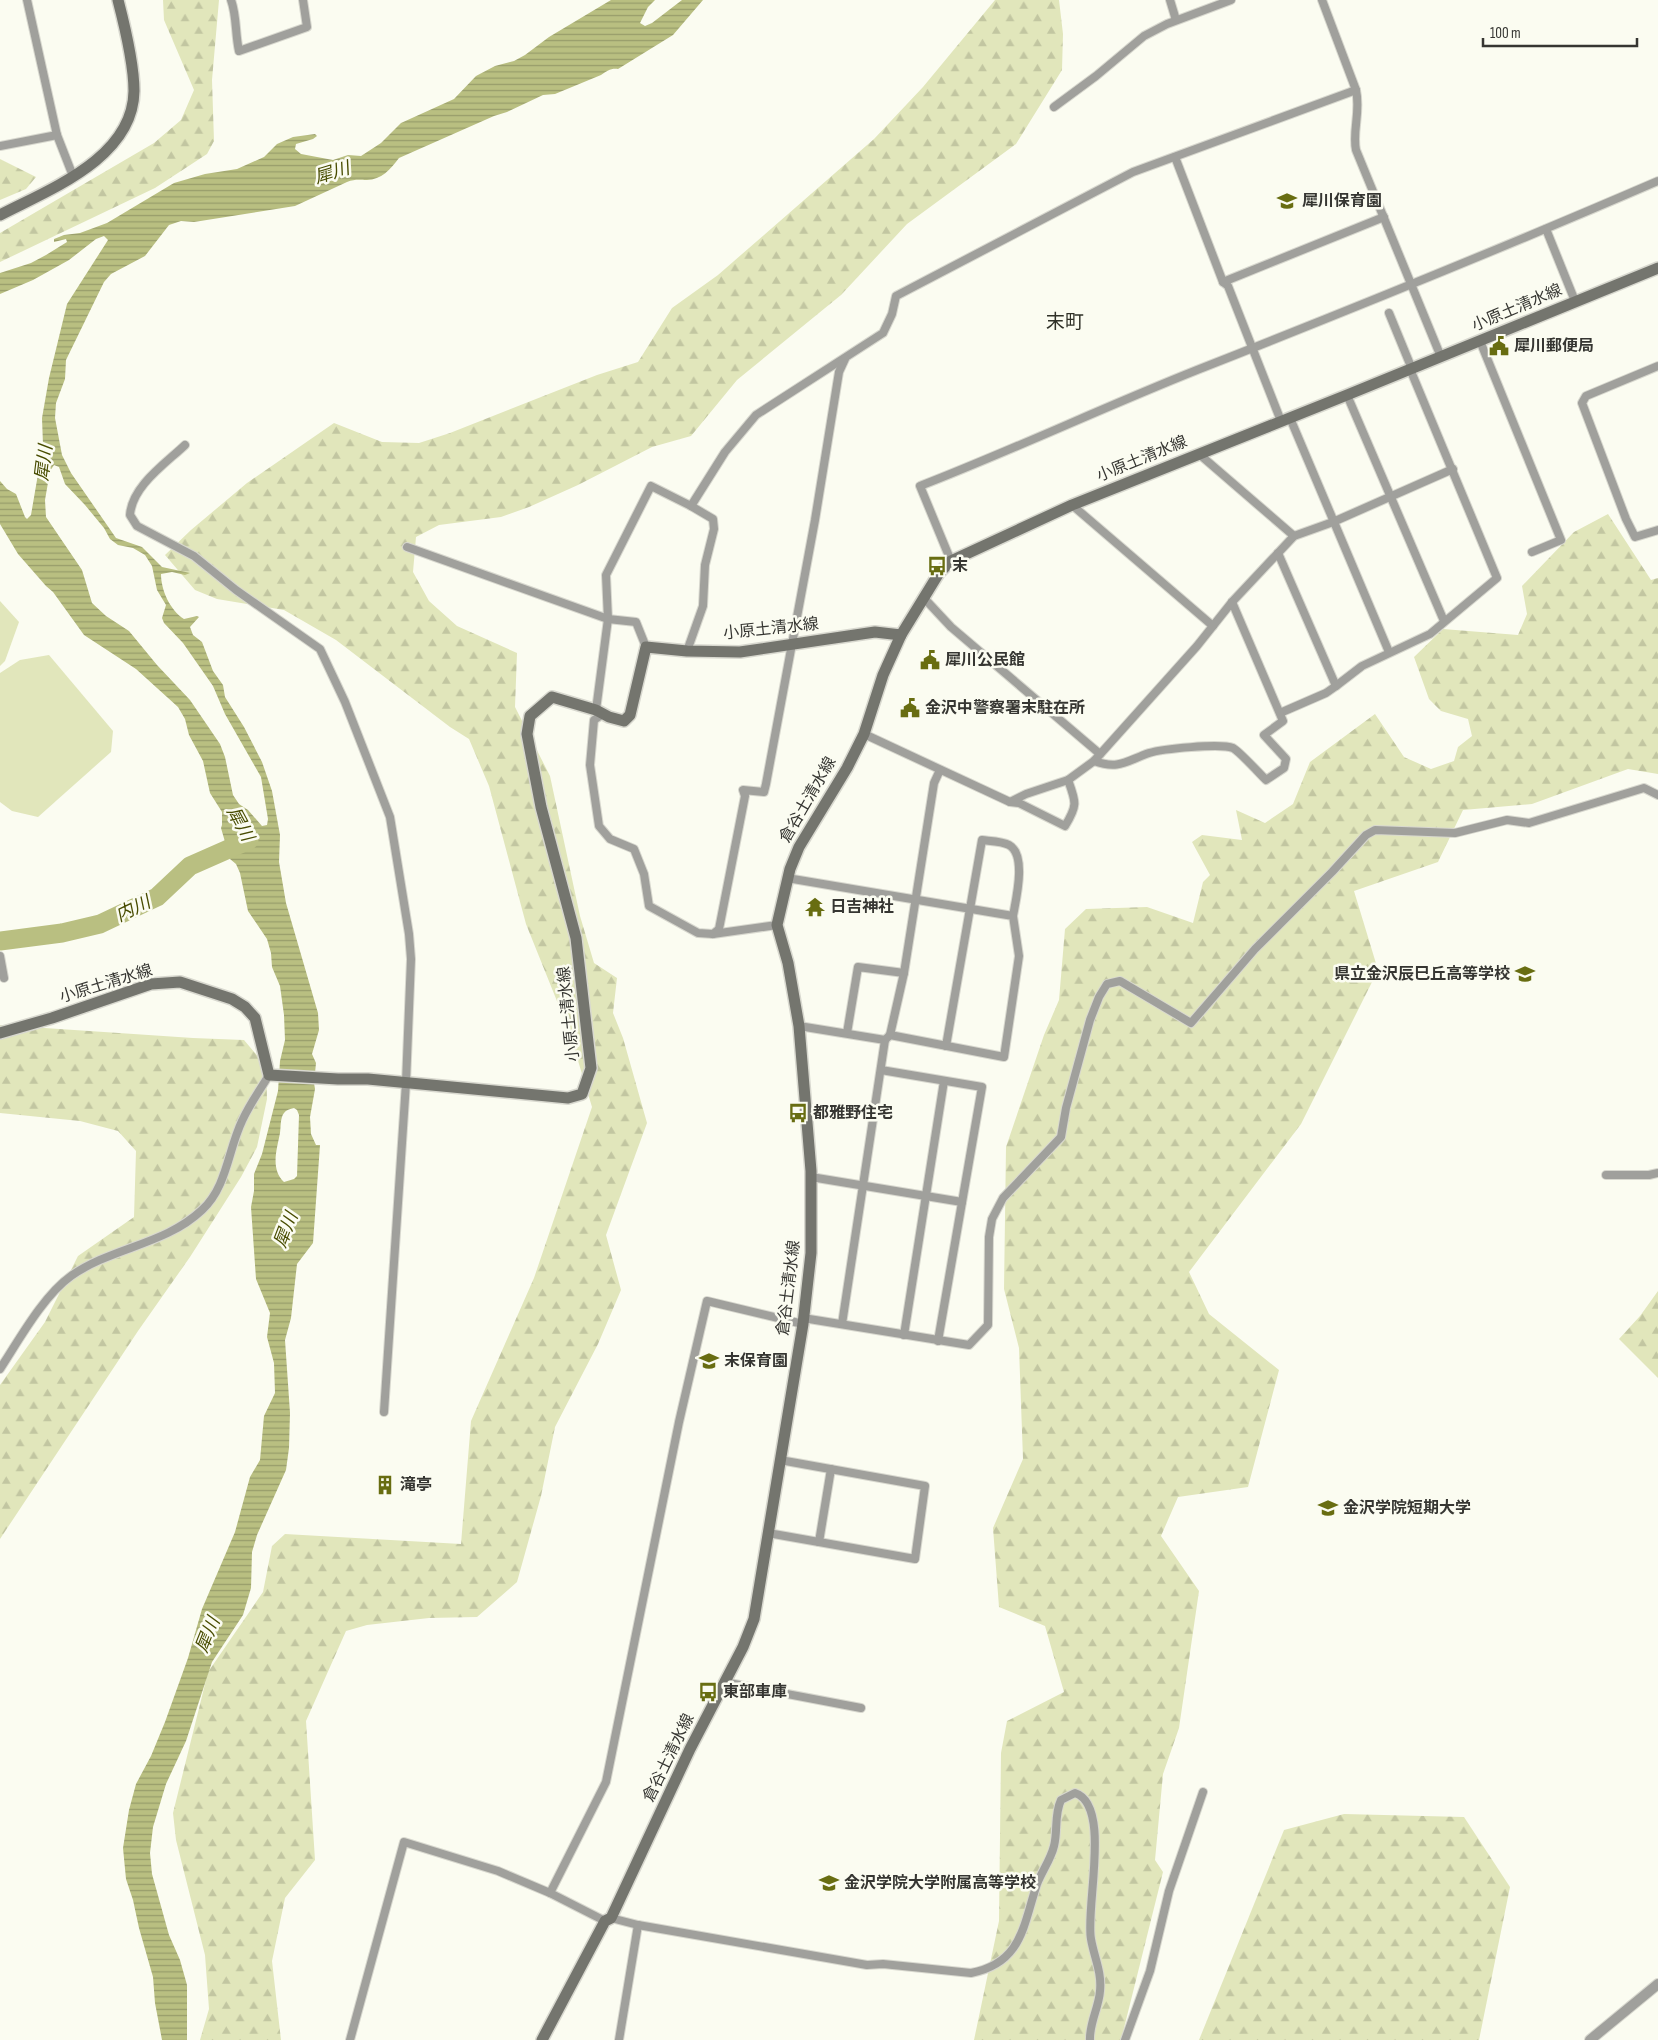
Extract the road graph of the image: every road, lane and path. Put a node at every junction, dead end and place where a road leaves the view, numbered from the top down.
1 (27, 0) edge
2 (118, 0) edge
3 (232, 0) edge
4 (303, 0) edge
5 (1170, 0) edge
6 (1231, 0) edge
7 (1322, 0) edge
8 (1176, 20) junction
9 (1356, 90) junction
10 (1054, 107) dead end
11 (56, 135) junction
12 (0, 146) edge
13 (1175, 156) junction
14 (73, 176) junction
15 (1658, 181) edge
16 (0, 215) edge
17 (1384, 217) junction
18 (1546, 229) junction
19 (1658, 268) edge
20 (1223, 282) junction
21 (1411, 285) junction
22 (1575, 301) junction
23 (1389, 313) dead end
24 (1480, 341) junction
25 (1252, 349) junction
26 (1441, 357) junction
27 (844, 359) junction
28 (1658, 366) edge
29 (1411, 369) junction
30 (1347, 395) junction
31 (1286, 420) junction
32 (185, 445) dead end
33 (1198, 454) junction
34 (1452, 469) junction
35 (1390, 496) junction
36 (1072, 505) junction
37 (691, 506) junction
38 (1333, 522) junction
39 (1658, 530) edge
40 (1294, 536) junction
41 (407, 547) dead end
42 (1532, 552) dead end
43 (1278, 553) junction
44 (951, 561) junction
45 (923, 597) junction
46 (1232, 602) junction
47 (608, 619) junction
48 (1444, 621) junction
49 (1213, 626) junction
50 (901, 635) junction
51 (793, 644) junction
52 (646, 647) junction
53 (687, 651) junction
54 (1389, 652) junction
55 (1336, 686) junction
56 (599, 712) junction
57 (1280, 713) junction
58 (864, 734) junction
59 (1100, 754) junction
60 (1094, 762) junction
61 (940, 770) junction
62 (1068, 780) junction
63 (1658, 795) edge
64 (1010, 802) junction
65 (788, 878) junction
66 (916, 899) junction
67 (970, 908) junction
68 (1013, 916) junction
69 (777, 926) junction
70 (713, 934) junction
71 (0, 956) edge
72 (904, 973) junction
73 (4, 978) dead end
74 (799, 1026) junction
75 (0, 1033) edge
76 (847, 1033) junction
77 (888, 1037) junction
78 (946, 1046) junction
79 (882, 1070) junction
80 (271, 1076) junction
81 (944, 1081) junction
82 (406, 1083) junction
83 (1658, 1173) edge
84 (1606, 1175) dead end
85 (811, 1177) junction
86 (864, 1186) junction
87 (926, 1197) junction
88 (962, 1202) junction
89 (803, 1320) junction
90 (842, 1324) junction
91 (904, 1335) junction
92 (938, 1341) junction
93 (0, 1369) edge
94 (384, 1412) dead end
95 (780, 1460) junction
96 (830, 1469) junction
97 (768, 1533) junction
98 (820, 1542) junction
99 (724, 1682) junction
100 (861, 1708) dead end
101 (1203, 1792) dead end
102 (550, 1893) junction
103 (608, 1919) junction
104 (638, 1925) junction
105 (1658, 1984) edge
106 (350, 2040) edge
107 (542, 2040) edge
108 (619, 2040) edge
109 (1090, 2040) edge
110 (1125, 2040) edge
111 (1590, 2040) edge

1 - 11 street
2 - 14 main road
3 - 4 street
5 - 8 street
6 - 8 street
7 - 9 street
8 - 10 street
9 - 13 street
9 - 17 street
11 - 12 street
11 - 14 street
13 - 20 street
13 - 27 street
14 - 16 main road
15 - 18 street
17 - 20 street
17 - 21 street
18 - 21 street
18 - 22 street
19 - 22 main road, 小原土清水線
20 - 25 street
21 - 25 street
21 - 26 street
22 - 24 main road, 小原土清水線
23 - 29 street
24 - 26 main road, 小原土清水線
24 - 42 street
25 - 31 street
25 - 44 street
26 - 29 main road, 小原土清水線
27 - 37 street
27 - 51 street
28 - 39 street
29 - 30 main road, 小原土清水線
29 - 34 street
30 - 31 main road, 小原土清水線
30 - 35 street
31 - 33 main road, 小原土清水線
31 - 38 street
32 - 82 street
33 - 36 main road, 小原土清水線
33 - 40 street
34 - 35 street
34 - 48 street
35 - 38 street
35 - 48 street
36 - 44 main road, 小原土清水線
36 - 49 street
37 - 47 street
37 - 53 street
38 - 40 street
38 - 54 street
40 - 43 street
41 - 47 street
43 - 46 street
43 - 55 street
44 - 45 main road, 小原土清水線
45 - 50 main road, 小原土清水線
45 - 59 street
46 - 49 street
46 - 57 street
47 - 52 street
47 - 56 street
48 - 54 street
49 - 59 street
50 - 51 main road, 小原土清水線
50 - 58 main road, 倉谷土清水線
51 - 53 main road, 小原土清水線
51 - 70 street
52 - 53 main road, 小原土清水線
52 - 56 main road, 小原土清水線
54 - 55 street
55 - 57 street
56 - 70 street
56 - 82 main road, 小原土清水線
57 - 60 street
58 - 61 street
58 - 65 main road, 倉谷土清水線
59 - 60 street
60 - 62 street
61 - 64 street
61 - 66 street
62 - 64 street
62 - 64 street
63 - 92 street
65 - 66 street
65 - 69 main road, 倉谷土清水線
66 - 67 street
66 - 72 street
67 - 68 street
67 - 68 street
67 - 78 street
68 - 78 street
69 - 70 street
69 - 74 main road, 倉谷土清水線
71 - 73 street
72 - 76 street
72 - 77 street
74 - 76 street
74 - 85 main road, 倉谷土清水線
75 - 80 main road, 小原土清水線
76 - 77 street
77 - 78 street
77 - 79 street
79 - 81 street
79 - 86 street
80 - 82 main road, 小原土清水線
80 - 93 street
81 - 87 street
81 - 88 street
82 - 94 street
83 - 84 street
85 - 86 street
85 - 89 main road, 倉谷土清水線
86 - 87 street
86 - 90 street
87 - 88 street
87 - 91 street
88 - 92 street
89 - 90 street
89 - 95 main road, 倉谷土清水線
89 - 102 street
90 - 91 street
91 - 92 street
95 - 96 street
95 - 97 main road, 倉谷土清水線
96 - 98 street
96 - 98 street
97 - 98 street
97 - 99 main road, 倉谷土清水線
99 - 100 street
99 - 103 main road, 倉谷土清水線
101 - 110 street
102 - 103 street
102 - 106 street
103 - 104 street
103 - 107 main road, 倉谷土清水線
104 - 108 street
104 - 109 street
105 - 111 street

